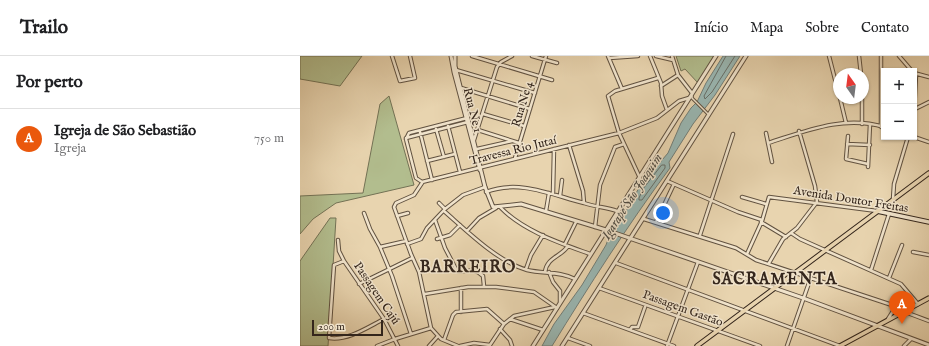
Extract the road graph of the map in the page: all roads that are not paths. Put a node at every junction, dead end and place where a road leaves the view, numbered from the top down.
1 (392, 56) edge
2 (410, 56) edge
3 (451, 56) edge
4 (455, 56) edge
5 (472, 56) edge
6 (512, 56) edge
7 (532, 56) edge
8 (638, 56) edge
9 (650, 56) edge
10 (656, 56) edge
11 (672, 56) edge
12 (716, 56) edge
13 (746, 56) edge
14 (829, 56) edge
15 (859, 56) edge
16 (881, 56) edge
17 (899, 56) edge
18 (608, 57) edge
19 (545, 58) edge
20 (673, 60) junction
21 (557, 63) dead end
22 (499, 64) junction
23 (860, 68) edge
24 (909, 68) edge
25 (456, 70) junction
26 (833, 72) edge
27 (917, 74) edge
28 (678, 75) junction
29 (540, 76) junction
30 (929, 77) edge
31 (658, 78) junction
32 (492, 80) junction
33 (552, 80) dead end
34 (661, 86) junction
35 (461, 88) junction
36 (622, 89) junction
37 (694, 89) junction
38 (535, 93) junction
39 (692, 93) junction
40 (488, 97) junction
41 (689, 98) junction
42 (929, 102) edge
43 (841, 104) edge
44 (862, 104) edge
45 (882, 104) edge
46 (924, 104) junction
47 (929, 106) edge
48 (917, 108) edge
49 (530, 109) junction
50 (667, 110) junction
51 (484, 114) junction
52 (709, 115) junction
53 (467, 120) junction
54 (846, 123) junction
55 (862, 124) junction
56 (870, 124) junction
57 (448, 125) junction
58 (524, 126) junction
59 (881, 127) edge
60 (435, 129) junction
61 (478, 130) junction
62 (799, 131) junction
63 (420, 132) junction
64 (619, 133) junction
65 (766, 133) dead end
66 (733, 134) dead end
67 (848, 136) dead end
68 (917, 138) edge
69 (474, 140) junction
70 (907, 140) edge
71 (512, 141) junction
72 (768, 142) junction
73 (929, 142) edge
74 (519, 143) junction
75 (624, 144) junction
76 (847, 144) junction
77 (569, 145) junction
78 (870, 146) junction
79 (477, 149) junction
80 (554, 149) junction
81 (455, 154) junction
82 (444, 157) junction
83 (515, 158) junction
84 (427, 161) junction
85 (772, 162) dead end
86 (480, 168) junction
87 (460, 172) junction
88 (929, 173) edge
89 (927, 176) edge
90 (640, 178) junction
91 (432, 180) junction
92 (562, 180) dead end
93 (667, 181) junction
94 (422, 182) junction
95 (674, 184) junction
96 (485, 187) junction
97 (486, 192) junction
98 (549, 193) junction
99 (553, 193) junction
100 (560, 196) junction
101 (742, 197) dead end
102 (711, 200) junction
103 (893, 200) junction
104 (817, 202) junction
105 (438, 203) dead end
106 (584, 203) junction
107 (766, 204) junction
108 (598, 206) junction
109 (498, 208) junction
110 (444, 210) junction
111 (546, 211) junction
112 (617, 211) junction
113 (877, 211) junction
114 (364, 212) dead end
115 (408, 214) dead end
116 (889, 214) junction
117 (397, 216) junction
118 (644, 218) junction
119 (435, 220) junction
120 (761, 221) junction
121 (576, 222) junction
122 (656, 222) junction
123 (929, 222) edge
124 (460, 225) junction
125 (595, 227) junction
126 (607, 230) junction
127 (467, 231) junction
128 (791, 233) junction
129 (543, 235) junction
130 (700, 235) junction
131 (786, 237) junction
132 (442, 238) junction
133 (437, 239) dead end
134 (630, 239) junction
135 (338, 240) dead end
136 (407, 243) junction
137 (567, 245) junction
138 (902, 245) dead end
139 (380, 247) junction
140 (826, 249) junction
141 (913, 252) dead end
142 (590, 254) junction
143 (747, 254) junction
144 (929, 255) edge
145 (412, 258) junction
146 (344, 261) junction
147 (616, 262) junction
148 (698, 262) junction
149 (769, 263) junction
150 (389, 268) junction
151 (526, 270) junction
152 (871, 270) junction
153 (545, 272) junction
154 (549, 272) junction
155 (796, 272) junction
156 (811, 277) junction
157 (889, 278) junction
158 (576, 279) junction
159 (359, 284) junction
160 (484, 286) junction
161 (461, 288) junction
162 (599, 288) junction
163 (689, 289) junction
164 (774, 289) junction
165 (425, 294) junction
166 (803, 298) junction
167 (913, 298) junction
168 (929, 298) edge
169 (560, 303) junction
170 (918, 304) junction
171 (556, 307) junction
172 (645, 307) dead end
173 (895, 308) junction
174 (746, 310) junction
175 (461, 312) junction
176 (905, 312) junction
177 (583, 313) junction
178 (679, 316) junction
179 (510, 319) junction
180 (384, 320) junction
181 (887, 321) junction
182 (929, 321) edge
183 (504, 324) junction
184 (877, 327) junction
185 (431, 328) junction
186 (794, 328) junction
187 (500, 329) junction
188 (542, 330) junction
189 (630, 330) junction
190 (718, 330) junction
191 (411, 334) junction
192 (438, 336) junction
193 (395, 338) junction
194 (568, 338) junction
195 (911, 338) junction
196 (444, 340) junction
197 (668, 345) edge
198 (927, 345) edge
199 (377, 346) edge
200 (398, 346) edge
201 (429, 346) edge
202 (459, 346) edge
203 (512, 346) edge
204 (533, 346) edge
205 (562, 346) edge
206 (590, 346) edge
207 (674, 346) edge
208 (698, 346) edge
209 (760, 346) edge
210 (787, 346) edge
211 (840, 346) edge
212 (904, 346) edge

1 - 2 street
3 - 53 street, Rua Ne 1
4 - 25 street, Rua Ne 1
5 - 22 street
6 - 22 street
7 - 19 street
8 - 18 street
9 - 31 street
10 - 20 street
11 - 20 street
12 - 37 street
13 - 52 street
14 - 26 street
15 - 23 street
16 - 45 street
17 - 24 street
18 - 36 street
19 - 21 street
19 - 29 street, Rua Ne 4
20 - 28 street
22 - 29 street
22 - 32 street
25 - 32 street
25 - 35 street, Rua Ne 1
27 - 30 street
28 - 34 street
28 - 39 street
29 - 33 street
29 - 38 street, Rua Ne 4
31 - 34 street
31 - 36 street
32 - 38 street
32 - 40 street
34 - 50 street
35 - 40 street
35 - 53 street, Rua Ne 1
36 - 64 street
37 - 39 street
37 - 52 street
38 - 49 street, Rua Ne 4
39 - 41 street
40 - 49 street
40 - 51 street
41 - 50 street, Travessa Rio Jutaí
41 - 90 street
42 - 46 street
43 - 54 street
44 - 55 street
46 - 47 street
46 - 48 street
49 - 58 street, Rua Ne 4
50 - 64 street, Travessa Rio Jutaí
51 - 58 street
51 - 61 street
52 - 93 street
53 - 57 street
53 - 69 street, Rua Ne 1
53 - 86 street, Rua Ne 1
54 - 55 street
54 - 62 street
55 - 56 street
56 - 59 street
56 - 78 street
57 - 60 street
57 - 81 street
58 - 74 street, Rua Ne 4
60 - 63 street
60 - 82 street
61 - 69 street
61 - 71 street
62 - 72 street
62 - 104 street
63 - 84 street
63 - 94 street
64 - 75 street
64 - 77 street, Travessa Rio Jutaí
65 - 72 street
66 - 102 street
67 - 76 street
68 - 73 street
69 - 79 street, Rua Ne 1
70 - 103 street
71 - 74 street
71 - 79 street
72 - 85 street
74 - 83 street, Rua Ne 4
75 - 90 street
75 - 108 street
76 - 78 street
76 - 78 street
77 - 80 street, Travessa Rio Jutaí
77 - 106 street
79 - 86 street, Rua Ne 1
80 - 83 street, Travessa Rio Jutaí
80 - 99 street
81 - 82 street
81 - 87 street
82 - 84 street
83 - 86 street, Travessa Rio Jutaí
84 - 91 street
86 - 87 street, Travessa Rio Jutaí
86 - 96 street
87 - 91 street, Travessa Rio Jutaí
88 - 89 main road
89 - 103 main road
90 - 112 street
91 - 94 street, Travessa Rio Jutaí
92 - 100 street
93 - 95 street
93 - 118 street
94 - 117 street
95 - 102 street
95 - 122 street
96 - 97 street
96 - 110 street
97 - 98 street
97 - 109 street
98 - 99 street
98 - 111 street
99 - 100 street
100 - 106 street
101 - 107 street
102 - 120 street
102 - 130 street
103 - 113 main road
104 - 107 street, Avenida Doutor Freitas
104 - 113 street, Avenida Doutor Freitas
104 - 128 street
105 - 110 street
106 - 108 street
107 - 120 street
108 - 112 street
108 - 125 street
109 - 111 street
109 - 127 street
109 - 129 street
110 - 119 street
110 - 124 street
111 - 121 street
112 - 126 street
113 - 116 main road, Avenida Doutor Freitas
113 - 140 main road
114 - 139 street
115 - 117 street
116 - 123 main road, Avenida Doutor Freitas
116 - 152 street
117 - 136 street
118 - 122 street
118 - 134 street
119 - 132 street
119 - 136 street
120 - 131 street
120 - 143 street
121 - 125 street
121 - 137 street
122 - 130 street
124 - 127 street
124 - 132 street
125 - 126 street
126 - 134 street
126 - 142 street
127 - 151 street
128 - 131 street
128 - 140 street
129 - 137 street
129 - 151 street
130 - 143 street
131 - 149 street
132 - 133 street
132 - 160 street
134 - 147 street
134 - 148 street
135 - 146 street, Passagem Cajú
136 - 139 street
136 - 145 street
137 - 142 street
137 - 153 street
138 - 157 street
139 - 150 street
140 - 152 street
140 - 155 main road
141 - 144 street
142 - 158 street
143 - 149 street
145 - 150 street
145 - 165 street
146 - 159 street, Passagem Cajú
146 - 180 street
147 - 162 street
147 - 163 street
148 - 163 street
148 - 164 street
149 - 155 street
150 - 159 street
150 - 191 street
151 - 153 street
152 - 157 street
153 - 154 street
154 - 158 street
154 - 169 street
155 - 156 street
155 - 164 main road
156 - 166 street
156 - 173 street
157 - 167 street
158 - 169 street
159 - 180 street, Passagem Cajú
160 - 161 street
160 - 171 street
161 - 165 street
161 - 175 street
162 - 177 street
162 - 178 street, Passagem Gastão
163 - 174 street
163 - 178 street
164 - 166 street
164 - 174 main road
165 - 185 street
166 - 184 street
166 - 186 street
167 - 170 street
167 - 173 street
168 - 170 main road
169 - 171 street
170 - 176 main road
171 - 179 street
171 - 188 street
172 - 189 street
173 - 181 street
174 - 186 street
174 - 190 main road
175 - 183 street
175 - 196 street
176 - 181 main road
176 - 182 street
177 - 189 street
177 - 194 street
178 - 190 street, Passagem Gastão
178 - 197 street
179 - 183 street
179 - 188 street
180 - 193 street, Passagem Cajú
181 - 184 main road
183 - 187 street
184 - 195 street
184 - 211 main road
185 - 191 street
185 - 192 street
186 - 210 street
186 - 211 street
187 - 202 street
187 - 203 street
188 - 204 street
189 - 197 street
190 - 208 main road
190 - 209 street, Passagem Gastão
191 - 193 street
192 - 196 street
192 - 201 street
193 - 199 street
193 - 200 street, Passagem Cajú
194 - 205 street
194 - 206 street
195 - 198 street
195 - 212 street
196 - 202 street
197 - 207 street

